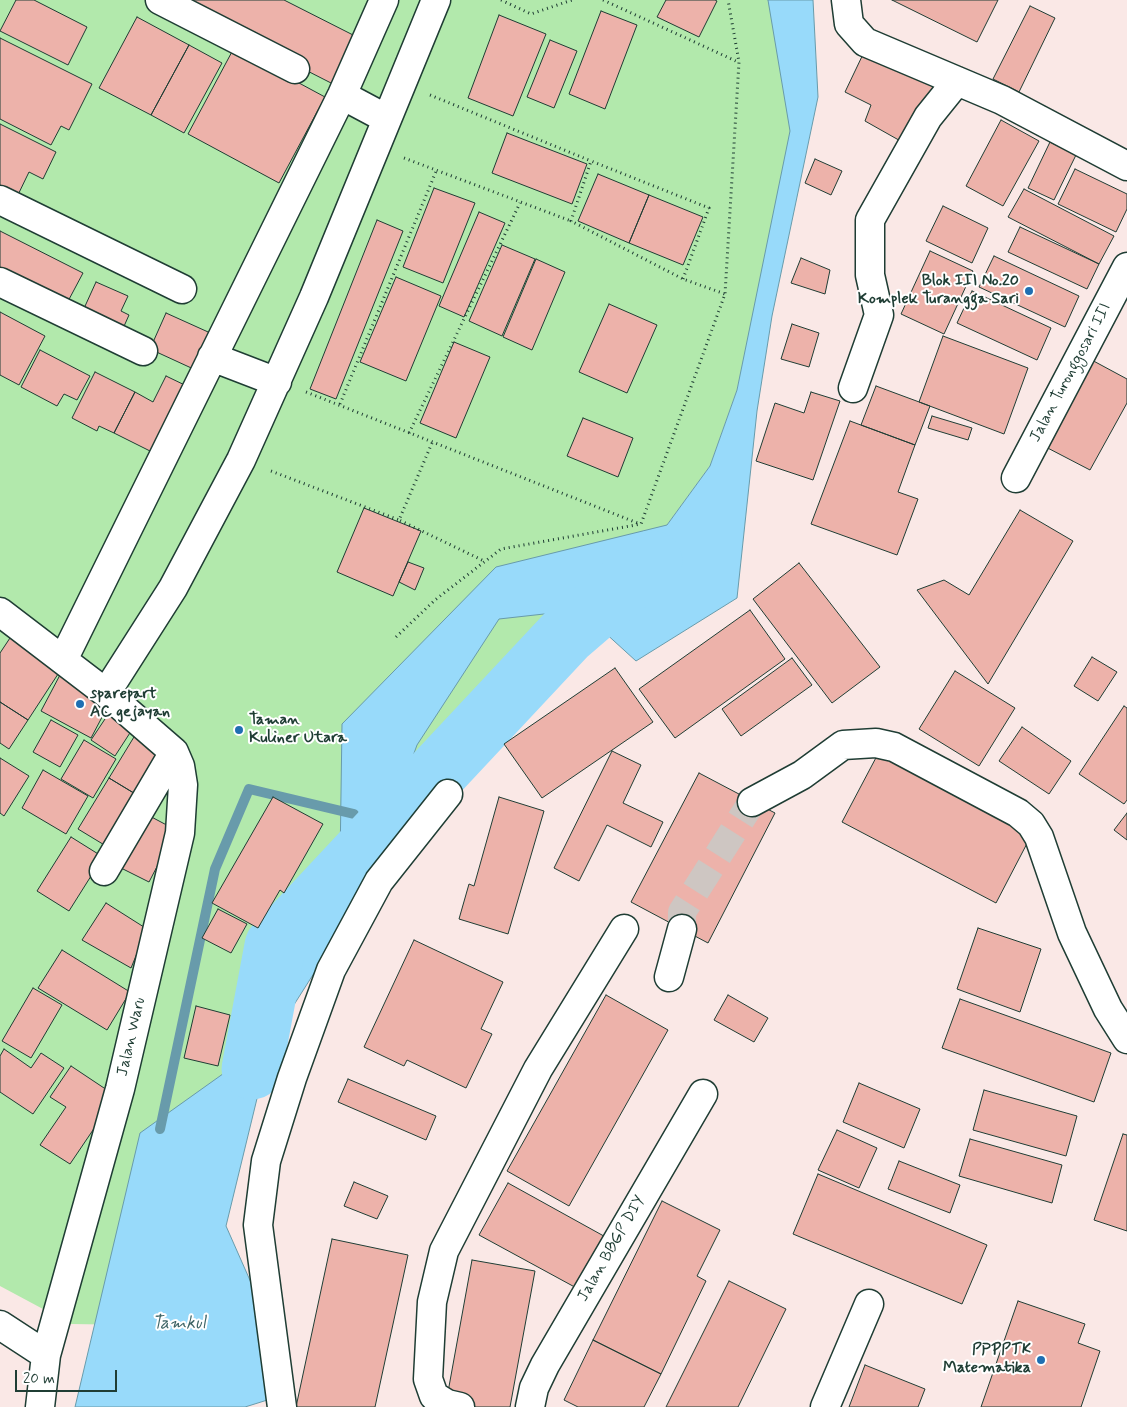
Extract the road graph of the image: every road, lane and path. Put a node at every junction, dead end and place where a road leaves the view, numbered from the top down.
1 (160, 0) edge
2 (384, 0) edge
3 (436, 0) edge
4 (502, 0) edge
5 (572, 0) edge
6 (603, 0) edge
7 (728, 0) edge
8 (846, 0) edge
9 (511, 2) edge
10 (739, 62) junction
11 (295, 69) dead end
12 (957, 82) junction
13 (401, 86) junction
14 (342, 95) junction
15 (387, 119) junction
16 (374, 149) junction
17 (591, 161) junction
18 (1127, 166) edge
19 (437, 169) junction
20 (0, 200) edge
21 (520, 203) junction
22 (571, 221) junction
23 (1127, 267) edge
24 (683, 279) junction
25 (0, 282) edge
26 (182, 289) dead end
27 (725, 294) junction
28 (143, 351) dead end
29 (212, 357) junction
30 (277, 382) junction
31 (853, 388) dead end
32 (340, 404) junction
33 (410, 433) junction
34 (432, 443) junction
35 (241, 460) junction
36 (1016, 478) dead end
37 (399, 520) junction
38 (641, 524) junction
39 (485, 561) junction
40 (1, 617) edge
41 (396, 637) dead end
42 (63, 660) junction
43 (106, 693) junction
44 (174, 752) junction
45 (448, 794) dead end
46 (752, 802) tunnel mouth
47 (104, 871) dead end
48 (624, 929) dead end
49 (682, 929) tunnel mouth
50 (670, 977) dead end
51 (1127, 1038) edge
52 (703, 1094) dead end
53 (868, 1304) dead end
54 (0, 1325) edge
55 (46, 1355) junction
56 (40, 1407) edge
57 (282, 1407) edge
58 (460, 1407) edge
59 (530, 1407) edge
60 (825, 1407) edge

1 - 11 street
2 - 14 street
3 - 13 street
4 - 9 path
5 - 9 path
6 - 10 path
7 - 10 path
8 - 12 street
10 - 27 path
12 - 18 street
12 - 31 street
13 - 15 street
13 - 17 path
14 - 15 street
14 - 29 street
15 - 16 street
16 - 19 path
16 - 30 street
17 - 22 path
17 - 24 path
19 - 21 path
19 - 32 path
20 - 26 street
21 - 22 path
21 - 33 path
22 - 24 path
23 - 36 street, Jalan Turonggosari III
24 - 27 path
25 - 28 street
27 - 38 path
29 - 30 street
29 - 42 street
30 - 32 path
30 - 35 street
32 - 33 path
33 - 34 path
34 - 37 path
34 - 38 path
35 - 37 path
35 - 43 street
37 - 39 path
38 - 39 path
39 - 41 path
40 - 42 street
42 - 43 street
43 - 44 street
44 - 47 street
44 - 55 street, Jalan Waru
45 - 57 street
46 - 51 street
48 - 58 street
49 - 50 street
52 - 59 street, Jalan BBGP DIY
53 - 60 street
54 - 55 street
55 - 56 street, Jalan Waru

